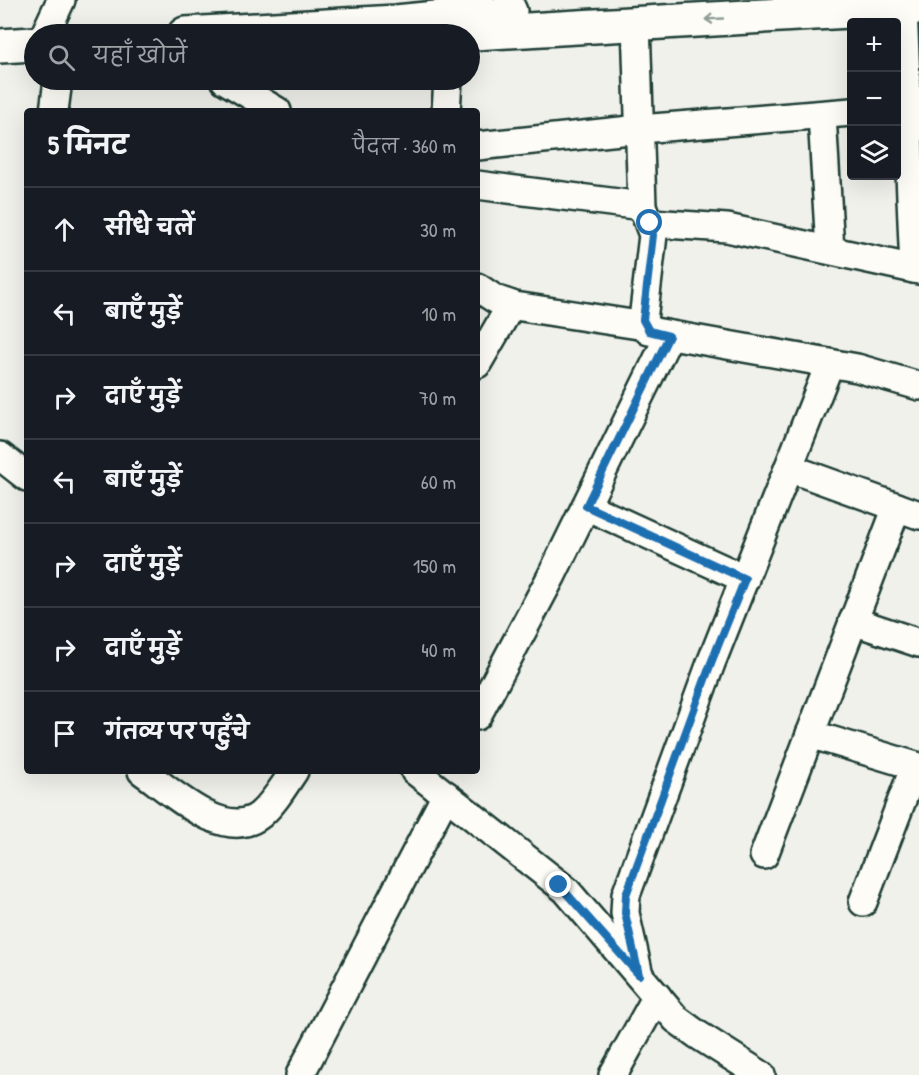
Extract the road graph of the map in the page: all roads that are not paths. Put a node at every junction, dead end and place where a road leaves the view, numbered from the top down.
1 (61, 0) edge
2 (510, 6) edge
3 (911, 8) edge
4 (637, 11) edge
5 (50, 24) edge
6 (361, 24) edge
7 (480, 31) edge
8 (24, 45) edge
9 (0, 46) edge
10 (24, 64) edge
11 (0, 65) edge
12 (57, 90) edge
13 (242, 90) edge
14 (447, 90) edge
15 (54, 108) edge
16 (272, 108) edge
17 (446, 108) edge
18 (908, 108) edge
19 (847, 112) edge
20 (822, 115) junction
21 (640, 129) junction
22 (480, 146) edge
23 (480, 186) edge
24 (646, 214) junction
25 (830, 250) junction
26 (916, 270) edge
27 (480, 289) edge
28 (511, 305) junction
29 (657, 331) junction
30 (480, 359) edge
31 (830, 363) junction
32 (919, 386) edge
33 (0, 456) edge
34 (789, 468) junction
35 (24, 475) edge
36 (586, 506) junction
37 (908, 511) edge
38 (745, 579) junction
39 (853, 621) junction
40 (919, 644) edge
41 (480, 710) edge
42 (810, 734) junction
43 (917, 767) edge
44 (146, 774) edge
45 (292, 774) edge
46 (421, 774) edge
47 (444, 785) edge
48 (764, 855) dead end
49 (863, 902) dead end
50 (639, 975) junction
51 (657, 996) junction
52 (300, 1075) edge
53 (613, 1075) edge
54 (761, 1075) edge

1 - 5 street
2 - 4 highway
2 - 6 highway
3 -> 4 highway
3 - 18 street
4 - 7 highway
4 - 21 street
8 - 9 highway
10 - 11 highway
12 - 15 street
13 - 16 street
14 - 17 street
18 - 26 street
19 - 20 street
20 - 21 street
20 - 25 street
21 - 22 street
21 - 24 street
23 - 24 street
24 - 25 street
24 - 29 street
25 - 26 street
27 - 28 street
28 - 29 street
28 - 30 street
29 - 31 street
29 - 36 street
31 - 32 street
31 - 34 street
33 - 35 street
34 - 37 street
34 - 38 street
36 - 38 street
36 - 41 street
37 - 39 street
38 - 50 street
39 - 40 street
39 - 42 street
42 - 43 street
42 - 48 street
43 - 49 street
44 - 45 street
46 - 47 street
47 - 50 street
47 - 52 street
50 - 51 street
51 - 53 street
51 - 54 street

